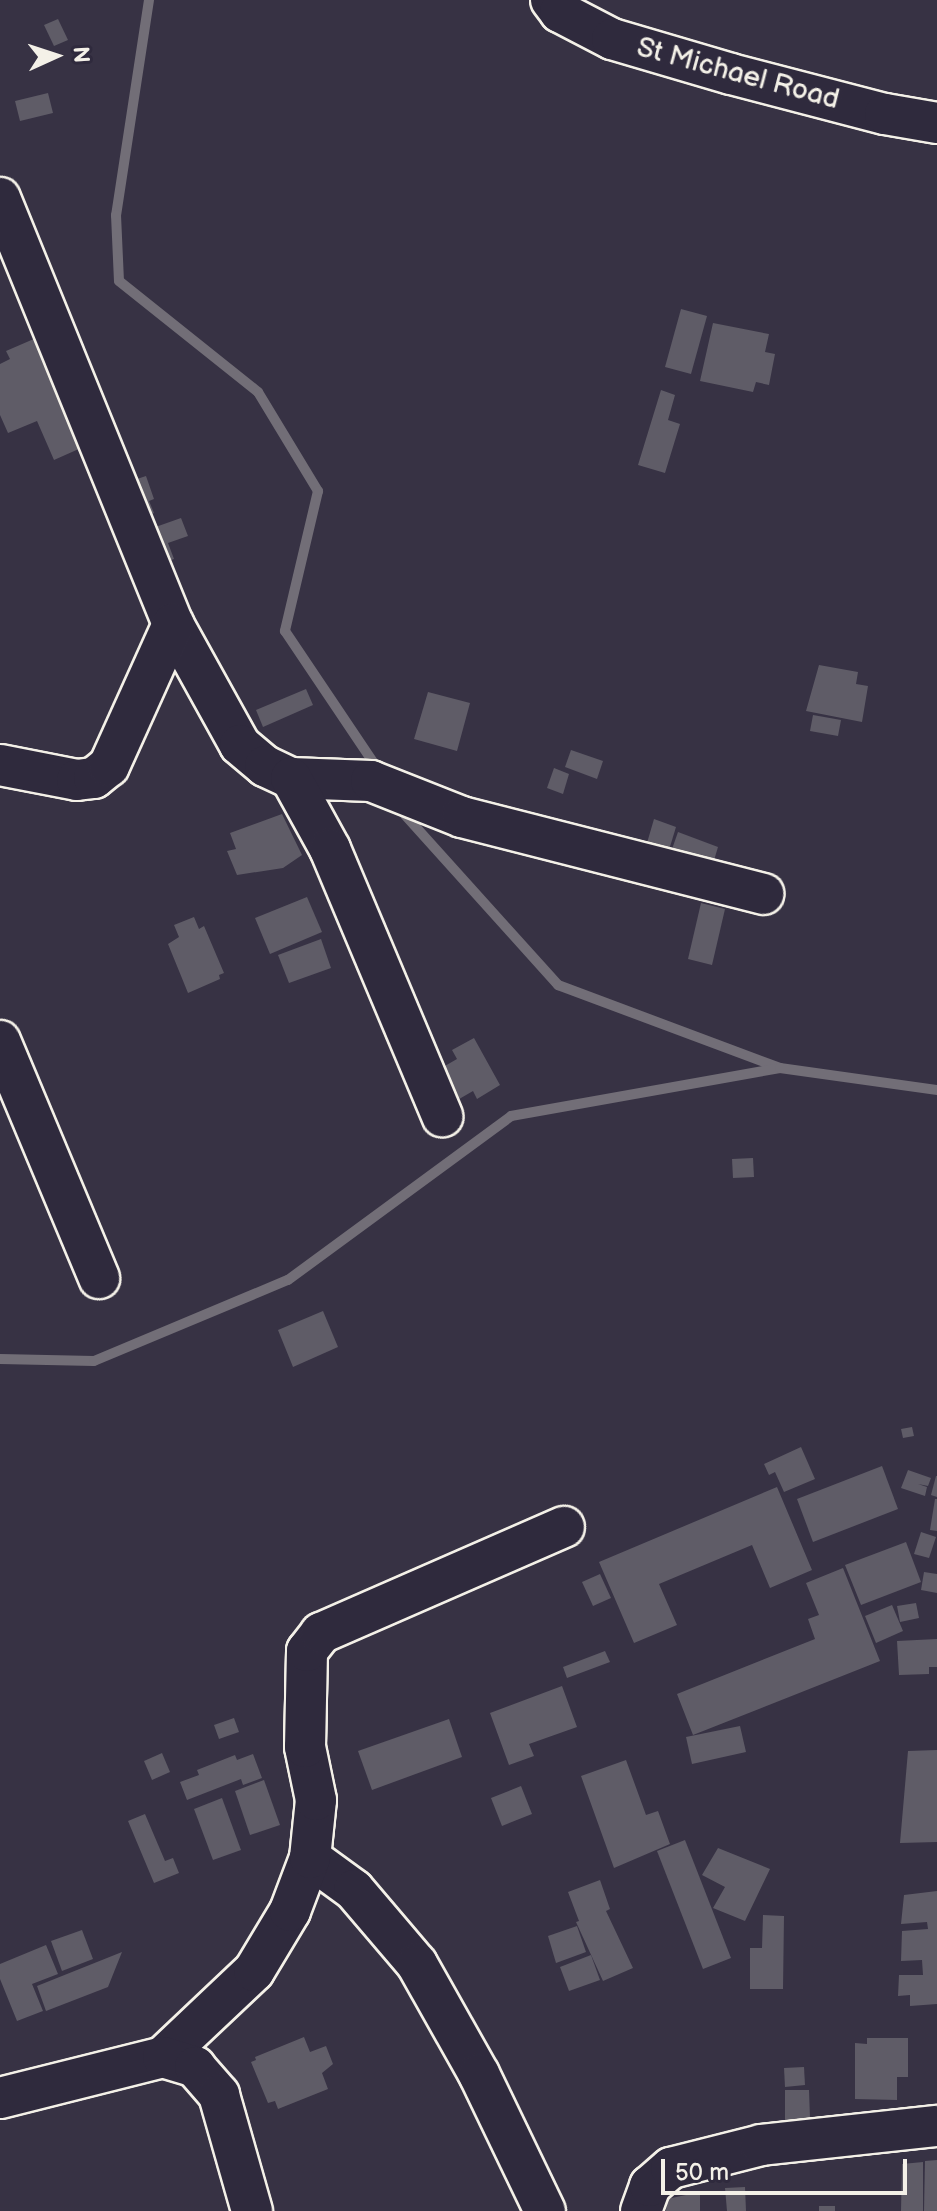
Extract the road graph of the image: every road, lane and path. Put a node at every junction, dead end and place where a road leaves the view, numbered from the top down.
1 (551, 0) edge
2 (937, 123) edge
3 (0, 198) edge
4 (173, 624) junction
5 (0, 765) edge
6 (291, 778) junction
7 (763, 894) dead end
8 (0, 1041) edge
9 (442, 1116) dead end
10 (99, 1278) dead end
11 (564, 1527) dead end
12 (310, 1858) junction
13 (163, 2057) junction
14 (0, 2098) edge
15 (937, 2126) edge
16 (252, 2211) edge
17 (545, 2211) edge
18 (641, 2211) edge

1 - 2 street, St Michael Road
3 - 4 street
4 - 5 street
4 - 6 street
6 - 7 street
6 - 9 street
8 - 10 street
11 - 12 street
12 - 13 street
12 - 17 street
13 - 14 street
13 - 16 street
15 - 18 street

